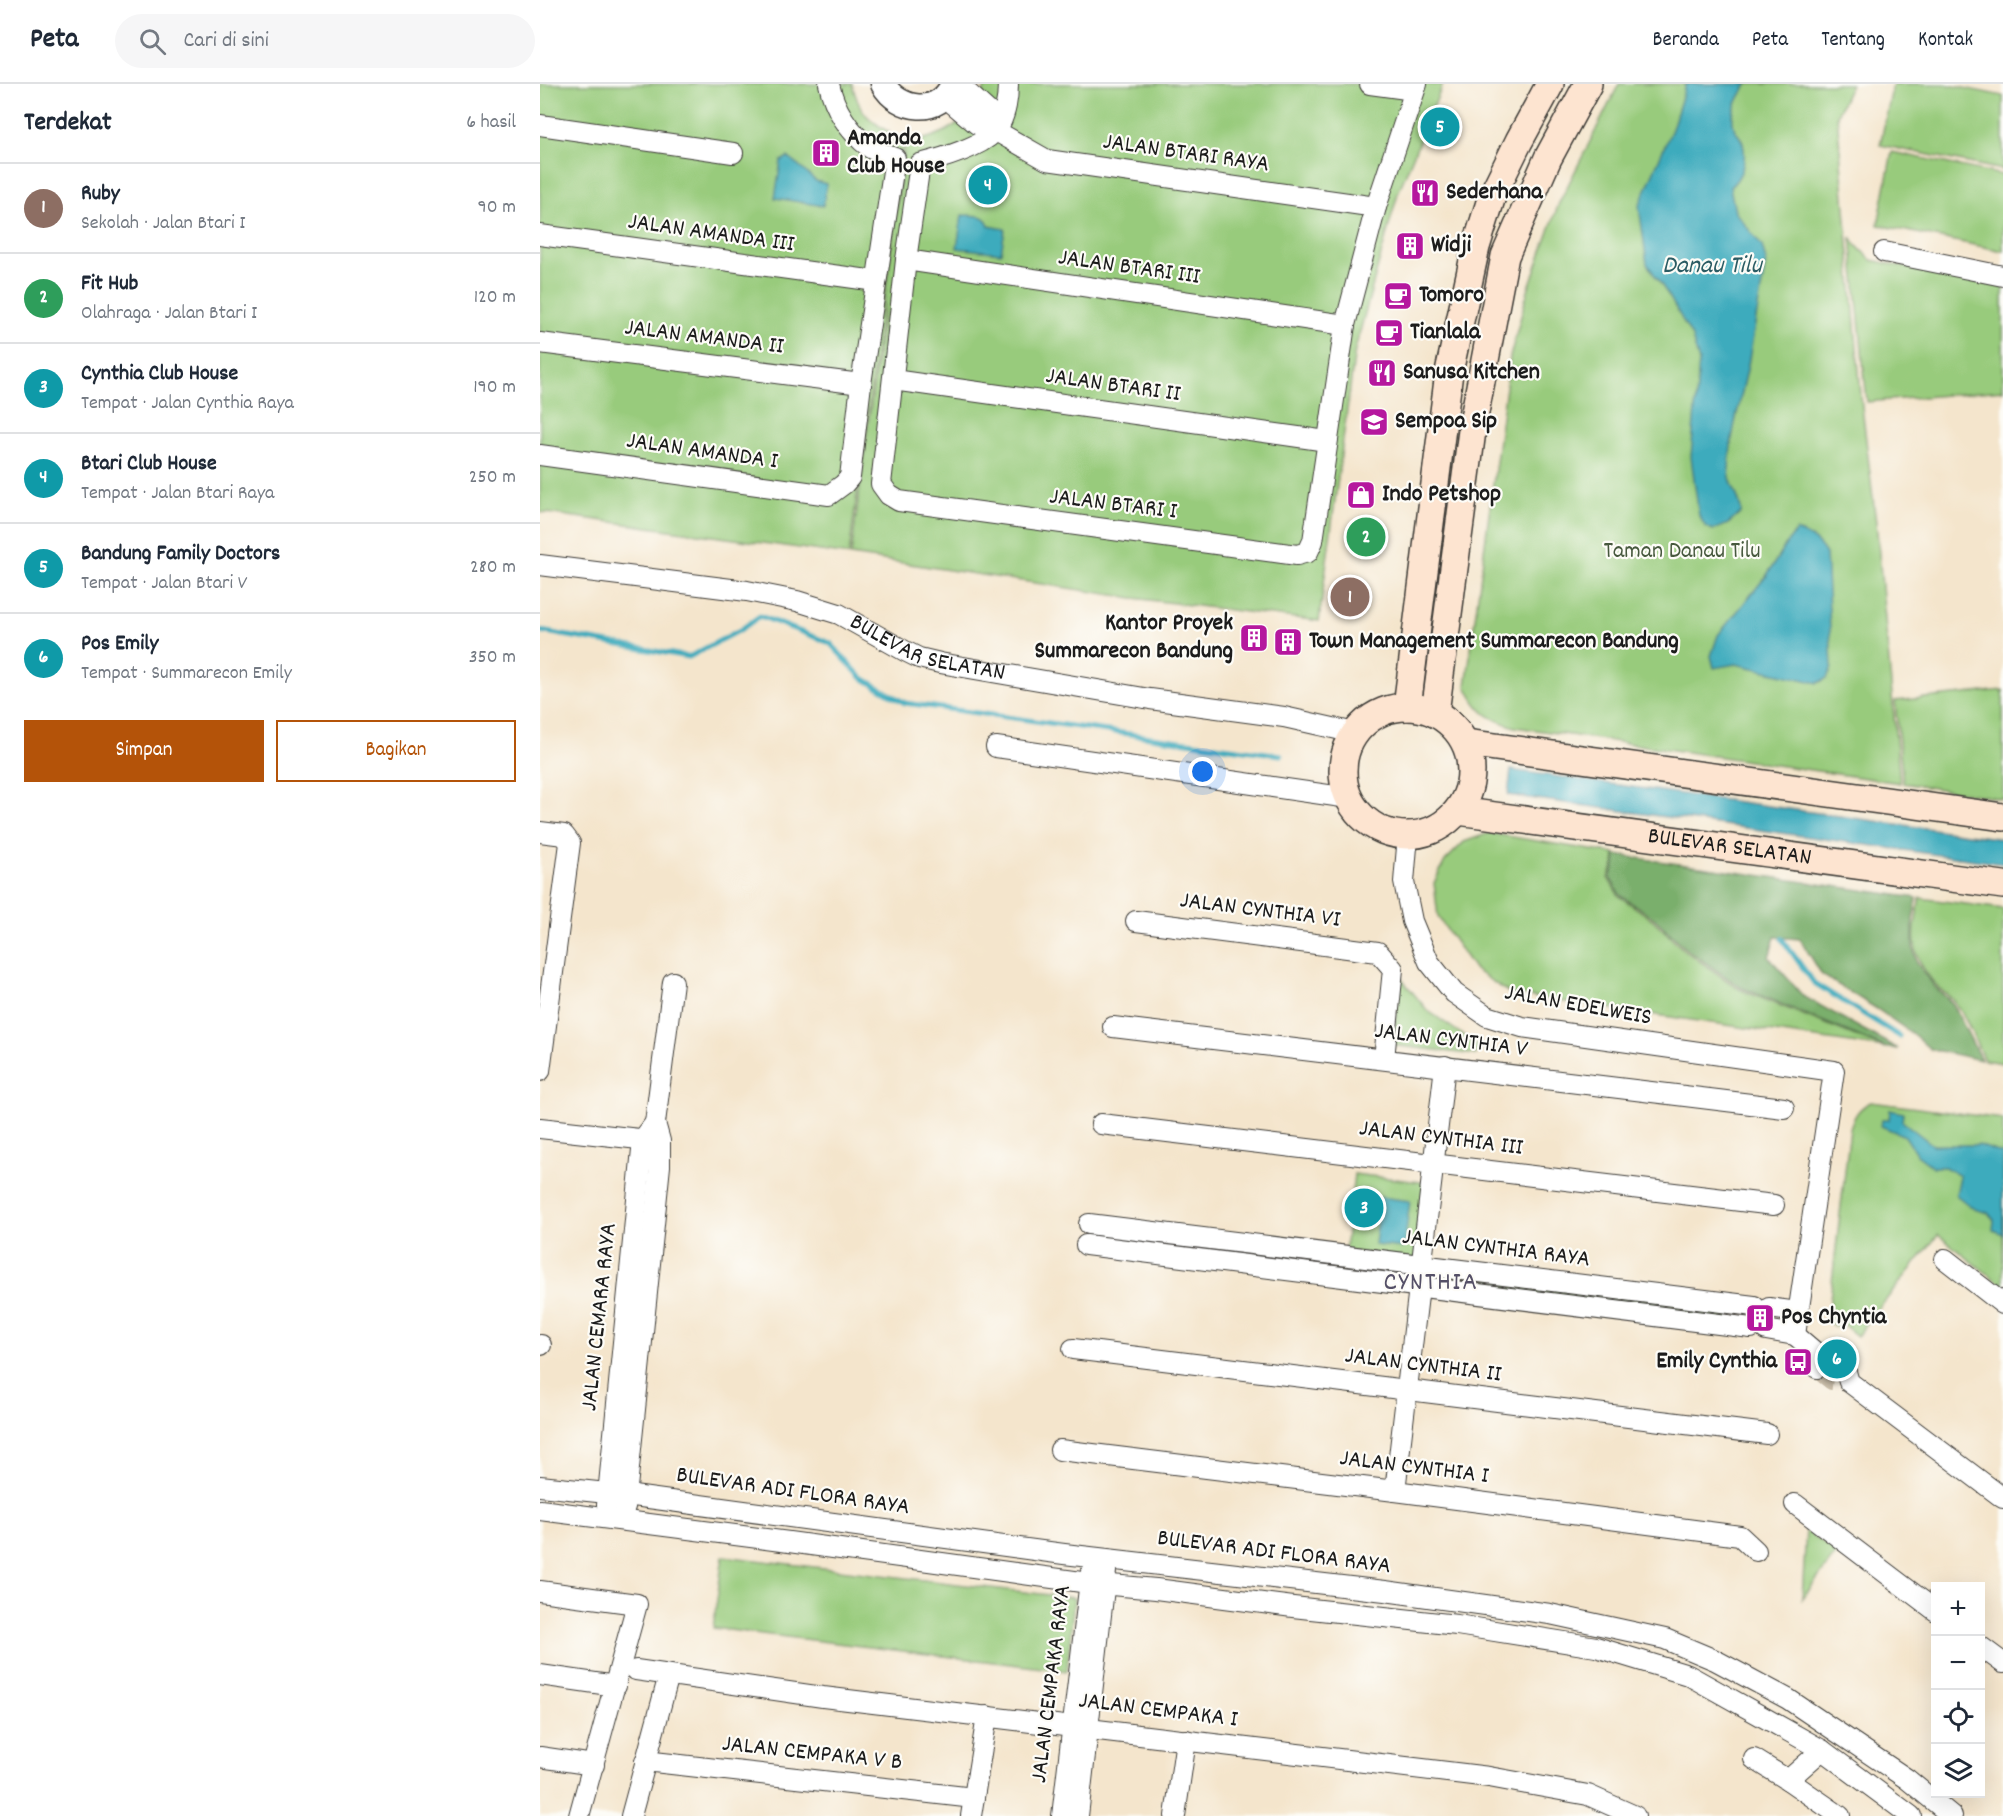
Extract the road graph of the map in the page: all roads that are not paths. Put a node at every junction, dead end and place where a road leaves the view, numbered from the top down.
1 (830, 84) edge
2 (884, 84) edge
3 (1008, 84) edge
4 (1370, 84) edge
5 (1550, 84) edge
6 (1588, 84) edge
7 (1416, 87) edge
8 (952, 88) edge
9 (540, 124) edge
10 (996, 131) junction
11 (733, 153) dead end
12 (1492, 196) junction
13 (1526, 206) junction
14 (1376, 207) junction
15 (540, 236) edge
16 (1476, 247) junction
17 (1884, 252) dead end
18 (1505, 256) junction
19 (906, 260) junction
20 (2003, 276) edge
21 (876, 281) junction
22 (1345, 325) junction
23 (540, 343) edge
24 (893, 380) junction
25 (861, 384) junction
26 (1326, 441) junction
27 (540, 455) edge
28 (540, 565) edge
29 (1407, 706) junction
30 (1435, 713) junction
31 (1355, 733) junction
32 (1466, 743) junction
33 (996, 747) dead end
34 (1349, 798) junction
35 (1458, 811) junction
36 (2003, 817) edge
37 (540, 832) edge
38 (1408, 835) junction
39 (2003, 885) edge
40 (1136, 921) dead end
41 (549, 927) edge
42 (673, 982) dead end
43 (543, 1020) edge
44 (1113, 1027) dead end
45 (1384, 1059) junction
46 (1445, 1066) junction
47 (540, 1071) edge
48 (1784, 1108) dead end
49 (1101, 1124) dead end
50 (540, 1128) edge
51 (653, 1134) junction
52 (1434, 1163) junction
53 (1774, 1205) dead end
54 (1089, 1224) dead end
55 (1086, 1245) dead end
56 (1945, 1259) dead end
57 (1422, 1265) junction
58 (1419, 1288) junction
59 (2003, 1304) edge
60 (1798, 1312) junction
61 (1795, 1335) junction
62 (1073, 1349) dead end
63 (1407, 1389) junction
64 (1767, 1434) dead end
65 (1060, 1450) dead end
66 (540, 1486) edge
67 (1395, 1491) junction
68 (617, 1494) junction
69 (2003, 1498) edge
70 (1795, 1504) dead end
71 (540, 1510) edge
72 (615, 1520) junction
73 (1756, 1551) dead end
74 (1100, 1558) junction
75 (1097, 1584) junction
76 (540, 1591) edge
77 (1931, 1608) edge
78 (1550, 1614) junction
79 (1548, 1639) junction
80 (1985, 1650) edge
81 (2003, 1663) edge
82 (636, 1670) dead end
83 (540, 1675) edge
84 (669, 1675) junction
85 (616, 1686) junction
86 (987, 1716) junction
87 (1081, 1727) junction
88 (1186, 1740) junction
89 (1821, 1750) junction
90 (540, 1757) edge
91 (1754, 1759) dead end
92 (645, 1761) junction
93 (594, 1765) junction
94 (1788, 1780) junction
95 (973, 1807) edge
96 (579, 1816) edge
97 (631, 1816) edge
98 (1062, 1816) edge
99 (1078, 1816) edge
100 (1175, 1816) edge
101 (1635, 1816) edge
102 (1840, 1816) edge
103 (1911, 1816) edge
104 (1952, 1816) edge

1 - 21 street
2 - 8 street
3 - 10 street
4 - 7 street
5 - 12 main road
6 - 13 main road
7 - 14 street
8 - 10 street, JALAN BTARI RAYA
9 - 11 street
10 - 14 street, JALAN BTARI RAYA
10 - 19 street
12 - 13 main road
12 - 16 main road
13 - 18 main road
14 - 22 street
15 - 21 street, JALAN AMANDA III
16 - 18 main road
16 - 29 main road
17 - 20 street
18 - 30 main road
19 - 22 street, JALAN BTARI III
19 - 24 street
21 - 25 street
22 - 26 street
23 - 25 street, JALAN AMANDA II
24 - 26 street, JALAN BTARI II
24 - 26 street, JALAN BTARI I
25 - 27 street, JALAN AMANDA I
28 - 31 street, BULEVAR SELATAN
29 - 30 main road
29 - 31 main road
30 - 32 main road
31 - 34 main road
32 - 35 main road
32 - 36 main road
33 - 34 street
34 - 38 main road
35 - 38 main road
35 - 39 main road, BULEVAR SELATAN
37 - 41 street
38 - 60 street, JALAN EDELWEIS
40 - 45 street, JALAN CYNTHIA VI
41 - 43 street
42 - 51 street, JALAN CEMARA RAYA
43 - 47 street
44 - 45 street, JALAN CYNTHIA V
45 - 46 street, JALAN CYNTHIA V
46 - 48 street, JALAN CYNTHIA V
46 - 52 street
49 - 52 street, JALAN CYNTHIA III
50 - 51 street
51 - 68 street, JALAN CEMARA RAYA
52 - 53 street, JALAN CYNTHIA III
52 - 57 street
54 - 57 street, JALAN CYNTHIA RAYA
55 - 58 street, JALAN CYNTHIA RAYA
56 - 59 street
57 - 58 street
57 - 60 street, JALAN CYNTHIA RAYA
58 - 61 street, JALAN CYNTHIA RAYA
58 - 63 street
60 - 61 street
61 - 69 street
62 - 63 street, JALAN CYNTHIA II
63 - 64 street, JALAN CYNTHIA II
63 - 67 street
65 - 67 street, JALAN CYNTHIA I
66 - 68 street, BULEVAR ADI FLORA RAYA
67 - 73 street, JALAN CYNTHIA I
68 - 72 street, JALAN CEMARA RAYA
68 - 74 street, BULEVAR ADI FLORA RAYA
70 - 77 street
71 - 72 street, BULEVAR ADI FLORA RAYA
72 - 75 street, BULEVAR ADI FLORA RAYA
74 - 75 street, JALAN CEMPAKA RAYA
74 - 78 street, BULEVAR ADI FLORA RAYA
75 - 79 street, BULEVAR ADI FLORA RAYA
75 - 87 street, JALAN CEMPAKA RAYA
76 - 85 street
78 - 79 street
78 - 104 street, BULEVAR ADI FLORA RAYA
79 - 89 street, BULEVAR ADI FLORA RAYA
80 - 81 street
82 - 84 street, JALAN CEMPAKA I
83 - 85 street
84 - 86 street, JALAN CEMPAKA I
84 - 92 street
85 - 93 street
86 - 87 street, JALAN CEMPAKA I
86 - 95 street
87 - 88 street, JALAN CEMPAKA I
87 - 98 street, JALAN CEMPAKA RAYA
87 - 99 street, JALAN CEMPAKA RAYA
88 - 100 street
88 - 101 street, JALAN CEMPAKA I
89 - 94 street
89 - 103 street, BULEVAR ADI FLORA RAYA
90 - 93 street
91 - 94 street
92 - 95 street, JALAN CEMPAKA V B
92 - 97 street
93 - 96 street
94 - 102 street

